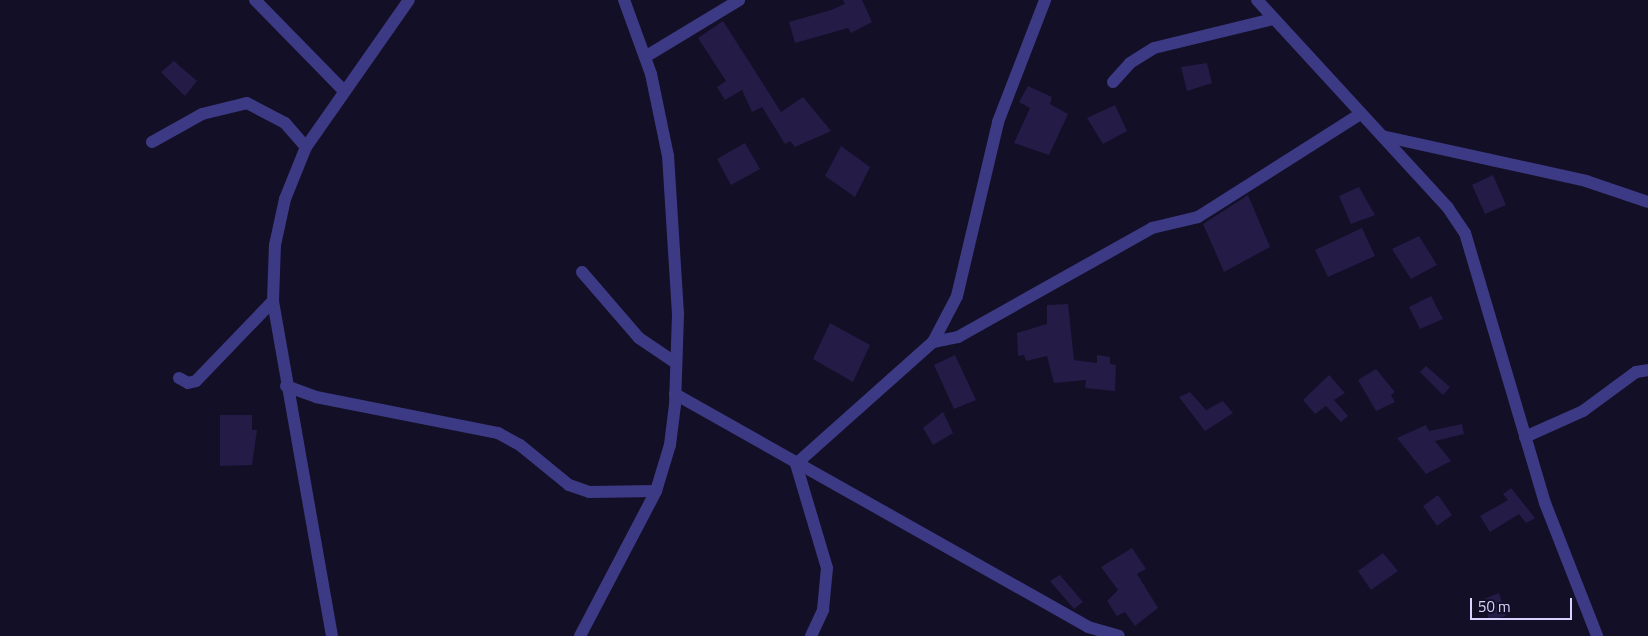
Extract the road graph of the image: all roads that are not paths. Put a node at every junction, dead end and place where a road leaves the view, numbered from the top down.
1 (255, 0) edge
2 (409, 0) edge
3 (624, 0) edge
4 (739, 0) edge
5 (1045, 0) edge
6 (1257, 0) edge
7 (1273, 19) junction
8 (645, 57) junction
9 (1113, 82) dead end
10 (344, 91) junction
11 (1360, 114) junction
12 (1382, 136) junction
13 (152, 142) dead end
14 (306, 147) junction
15 (1648, 202) edge
16 (582, 272) dead end
17 (273, 301) junction
18 (933, 342) junction
19 (676, 363) junction
20 (1648, 370) edge
21 (179, 378) dead end
22 (286, 386) junction
23 (675, 394) junction
24 (1525, 437) junction
25 (796, 464) junction
26 (656, 491) junction
27 (332, 636) edge
28 (580, 636) edge
29 (811, 636) edge
30 (1120, 636) edge
31 (1597, 636) edge

1 - 10 street
2 - 10 street
3 - 8 street
4 - 8 street
5 - 18 street
6 - 7 street
7 - 9 street
7 - 11 street
8 - 19 street
10 - 14 street
11 - 12 street
11 - 18 street
12 - 15 street
12 - 24 street
13 - 14 street
14 - 17 street
16 - 19 street
17 - 21 street
17 - 22 street
18 - 25 street
19 - 23 street
20 - 24 street
22 - 26 street
22 - 27 street
23 - 25 street
23 - 26 street
24 - 31 street
25 - 29 street
25 - 30 street
26 - 28 street

